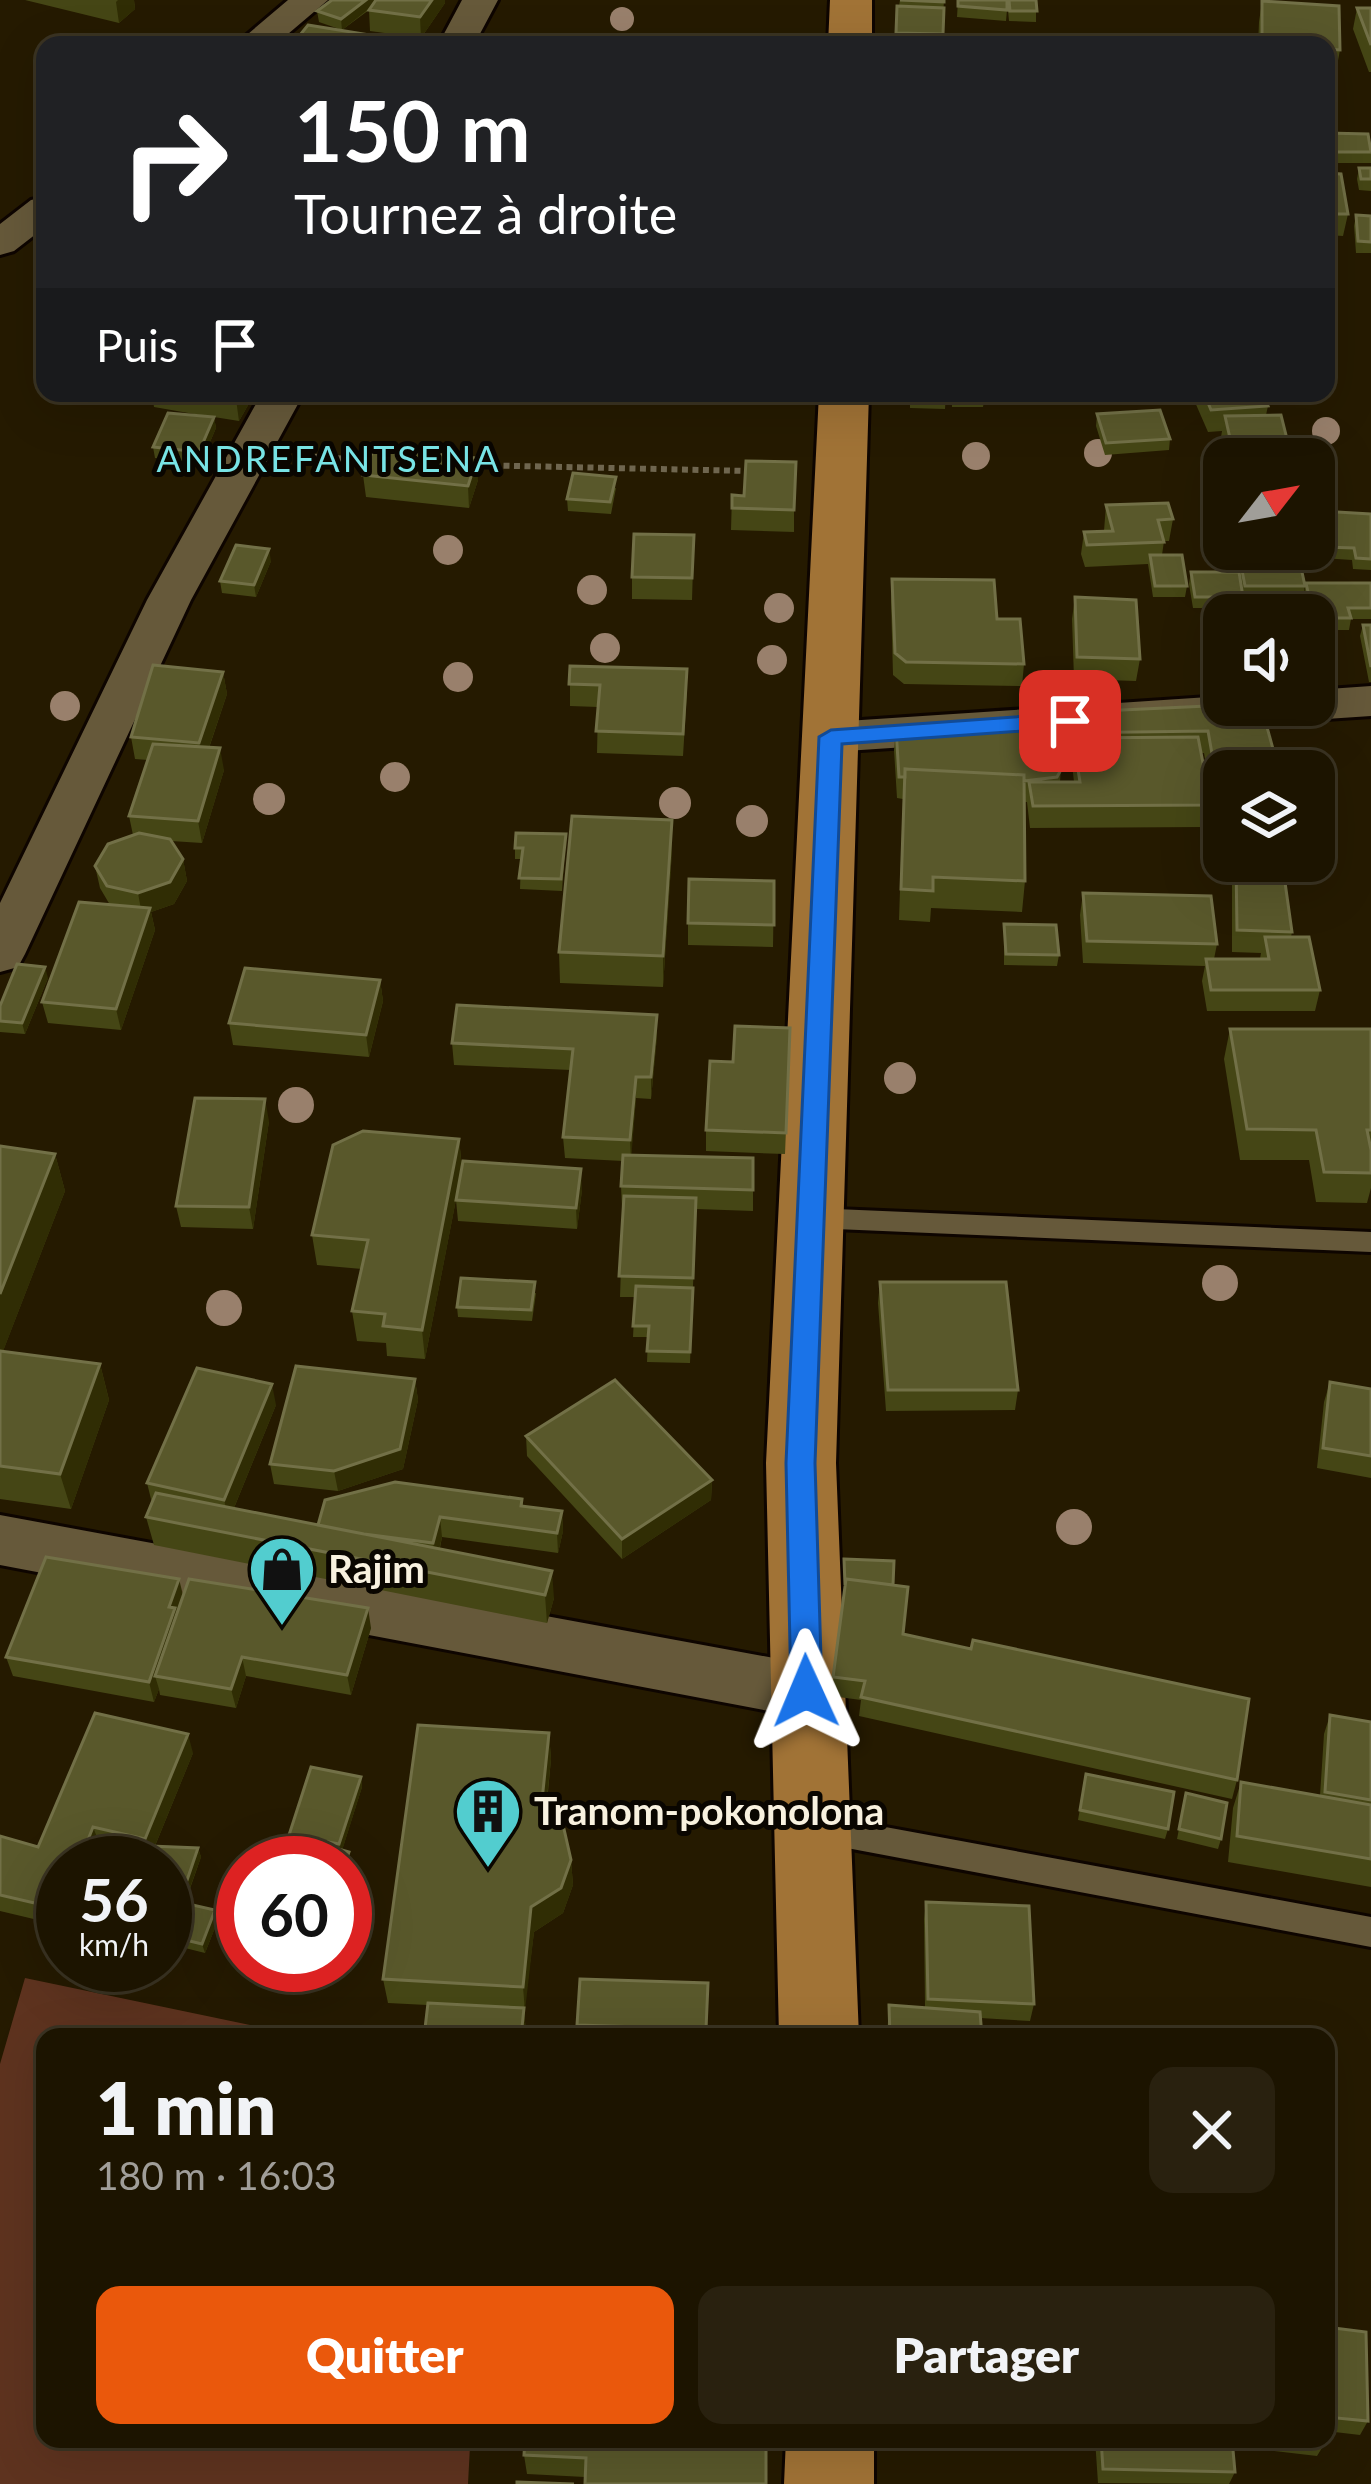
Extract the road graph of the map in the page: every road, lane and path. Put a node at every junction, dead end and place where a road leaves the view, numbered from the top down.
1 (310, 0) edge
2 (480, 0) edge
3 (851, 0) edge
4 (264, 36) edge
5 (460, 36) edge
6 (850, 36) edge
7 (36, 215) edge
8 (0, 243) edge
9 (278, 402) edge
10 (844, 402) edge
11 (252, 453) junction
12 (401, 463) edge
13 (469, 465) edge
14 (842, 472) junction
15 (1371, 701) edge
16 (1335, 703) edge
17 (1203, 712) edge
18 (831, 737) junction
19 (0, 954) edge
20 (811, 1218) junction
21 (1371, 1242) edge
22 (0, 1540) edge
23 (806, 1691) junction
24 (813, 1828) junction
25 (1371, 1933) edge
26 (819, 2028) edge
27 (830, 2448) edge
28 (830, 2484) edge

1 - 4 street
2 - 5 street
3 - 6 main road
7 - 8 street
9 - 11 street
10 - 14 main road
11 - 12 path
11 - 19 street
13 - 14 path
14 - 18 main road
15 - 16 street
17 - 18 street
18 - 20 main road
20 - 21 lane
20 - 23 main road
22 - 23 street
23 - 24 main road
24 - 25 lane
24 - 26 main road
27 - 28 main road

